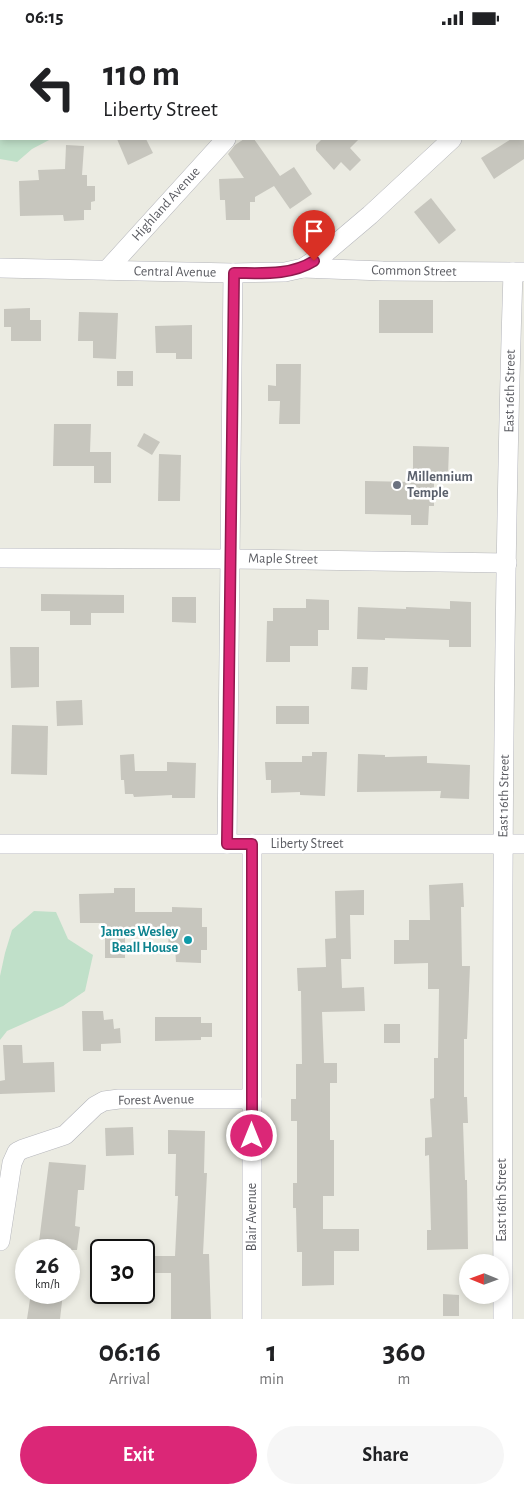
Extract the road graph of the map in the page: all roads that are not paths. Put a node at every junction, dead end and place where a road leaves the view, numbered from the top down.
1 (225, 140) edge
2 (451, 140) edge
3 (0, 268) edge
4 (303, 268) junction
5 (107, 270) junction
6 (519, 272) edge
7 (234, 273) junction
8 (0, 558) edge
9 (231, 559) junction
10 (507, 563) junction
11 (0, 844) edge
12 (227, 844) junction
13 (252, 844) junction
14 (504, 844) junction
15 (524, 844) edge
16 (252, 1099) junction
17 (0, 1241) edge
18 (252, 1319) edge
19 (503, 1319) edge

1 - 5 street, Highland Avenue
2 - 4 street, Central Avenue
3 - 5 street, Central Avenue
4 - 6 street, Common Street
4 - 7 street, Central Avenue
5 - 7 street, Central Avenue
6 - 10 street, East 16th Street
7 - 9 street
8 - 9 street, Maple Street
9 - 10 street, Maple Street
9 - 12 street
10 - 14 street, East 16th Street
11 - 12 street, Liberty Street
12 - 13 street, Liberty Street
13 - 14 street, Liberty Street
13 - 16 street, Blair Avenue
14 - 15 street, Liberty Street
14 - 19 street, East 16th Street
16 - 17 street, Forest Avenue
16 - 18 street, Blair Avenue

